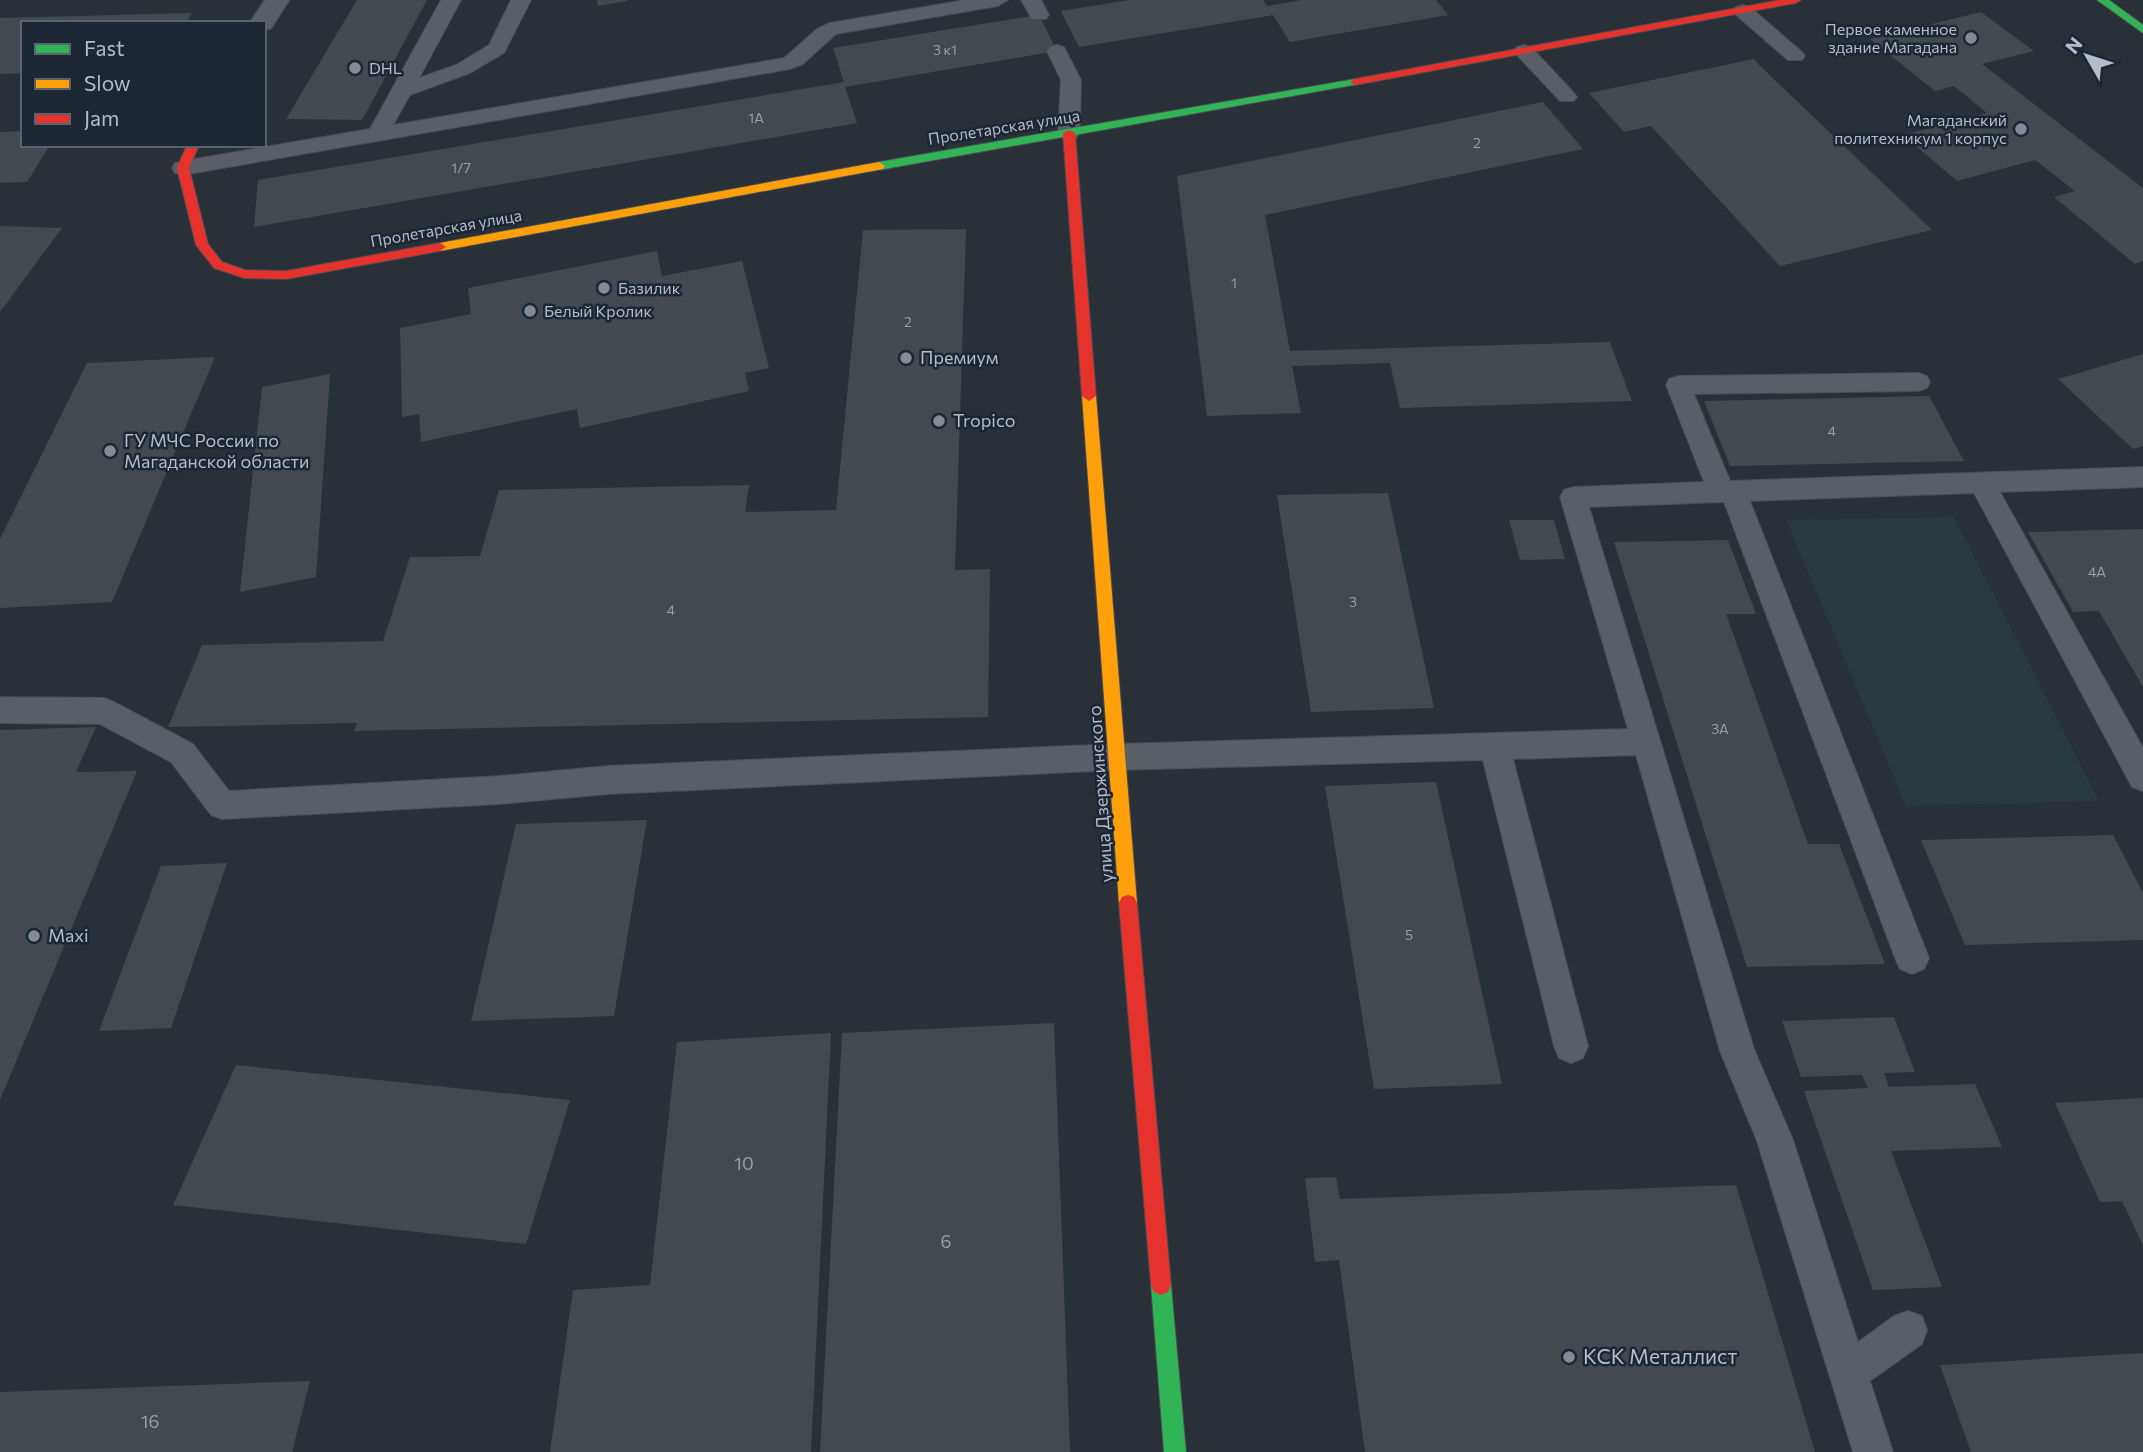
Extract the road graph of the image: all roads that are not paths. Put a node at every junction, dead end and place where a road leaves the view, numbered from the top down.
1 (277, 0) edge
2 (451, 0) edge
3 (521, 0) edge
4 (998, 0) edge
5 (1796, 0) edge
6 (2102, 0) edge
7 (1743, 11) junction
8 (263, 21) edge
9 (2143, 30) edge
10 (1057, 51) dead end
11 (1524, 51) junction
12 (1795, 56) dead end
13 (404, 90) junction
14 (1567, 97) dead end
15 (378, 134) junction
16 (1069, 134) junction
17 (191, 147) edge
18 (183, 168) junction
19 (1918, 382) dead end
20 (2143, 477) edge
21 (1982, 482) junction
22 (1727, 491) junction
23 (0, 710) edge
24 (1647, 742) junction
25 (1494, 745) junction
26 (1117, 757) junction
27 (2143, 776) edge
28 (1912, 958) dead end
29 (1570, 1046) dead end
30 (1908, 1330) dead end
31 (1848, 1373) junction
32 (1175, 1452) edge
33 (1873, 1452) edge

1 - 8 street
2 - 13 lane
3 - 13 lane
4 - 15 lane
5 - 7 street, Пролетарская улица
6 - 9 street
7 - 11 street, Пролетарская улица
7 - 12 lane
10 - 16 lane
11 - 14 lane
11 - 16 street, Пролетарская улица
13 - 15 lane
15 - 18 lane
16 - 18 street, Пролетарская улица
16 - 26 street, улица Дзержинского
17 - 18 street
19 - 22 lane
20 - 21 lane
21 - 22 lane
21 - 27 lane
22 - 24 lane
22 - 28 lane
23 - 26 lane
24 - 25 lane
24 - 31 lane
25 - 26 lane
25 - 29 lane
26 - 32 street, улица Дзержинского
30 - 31 lane
31 - 33 lane

